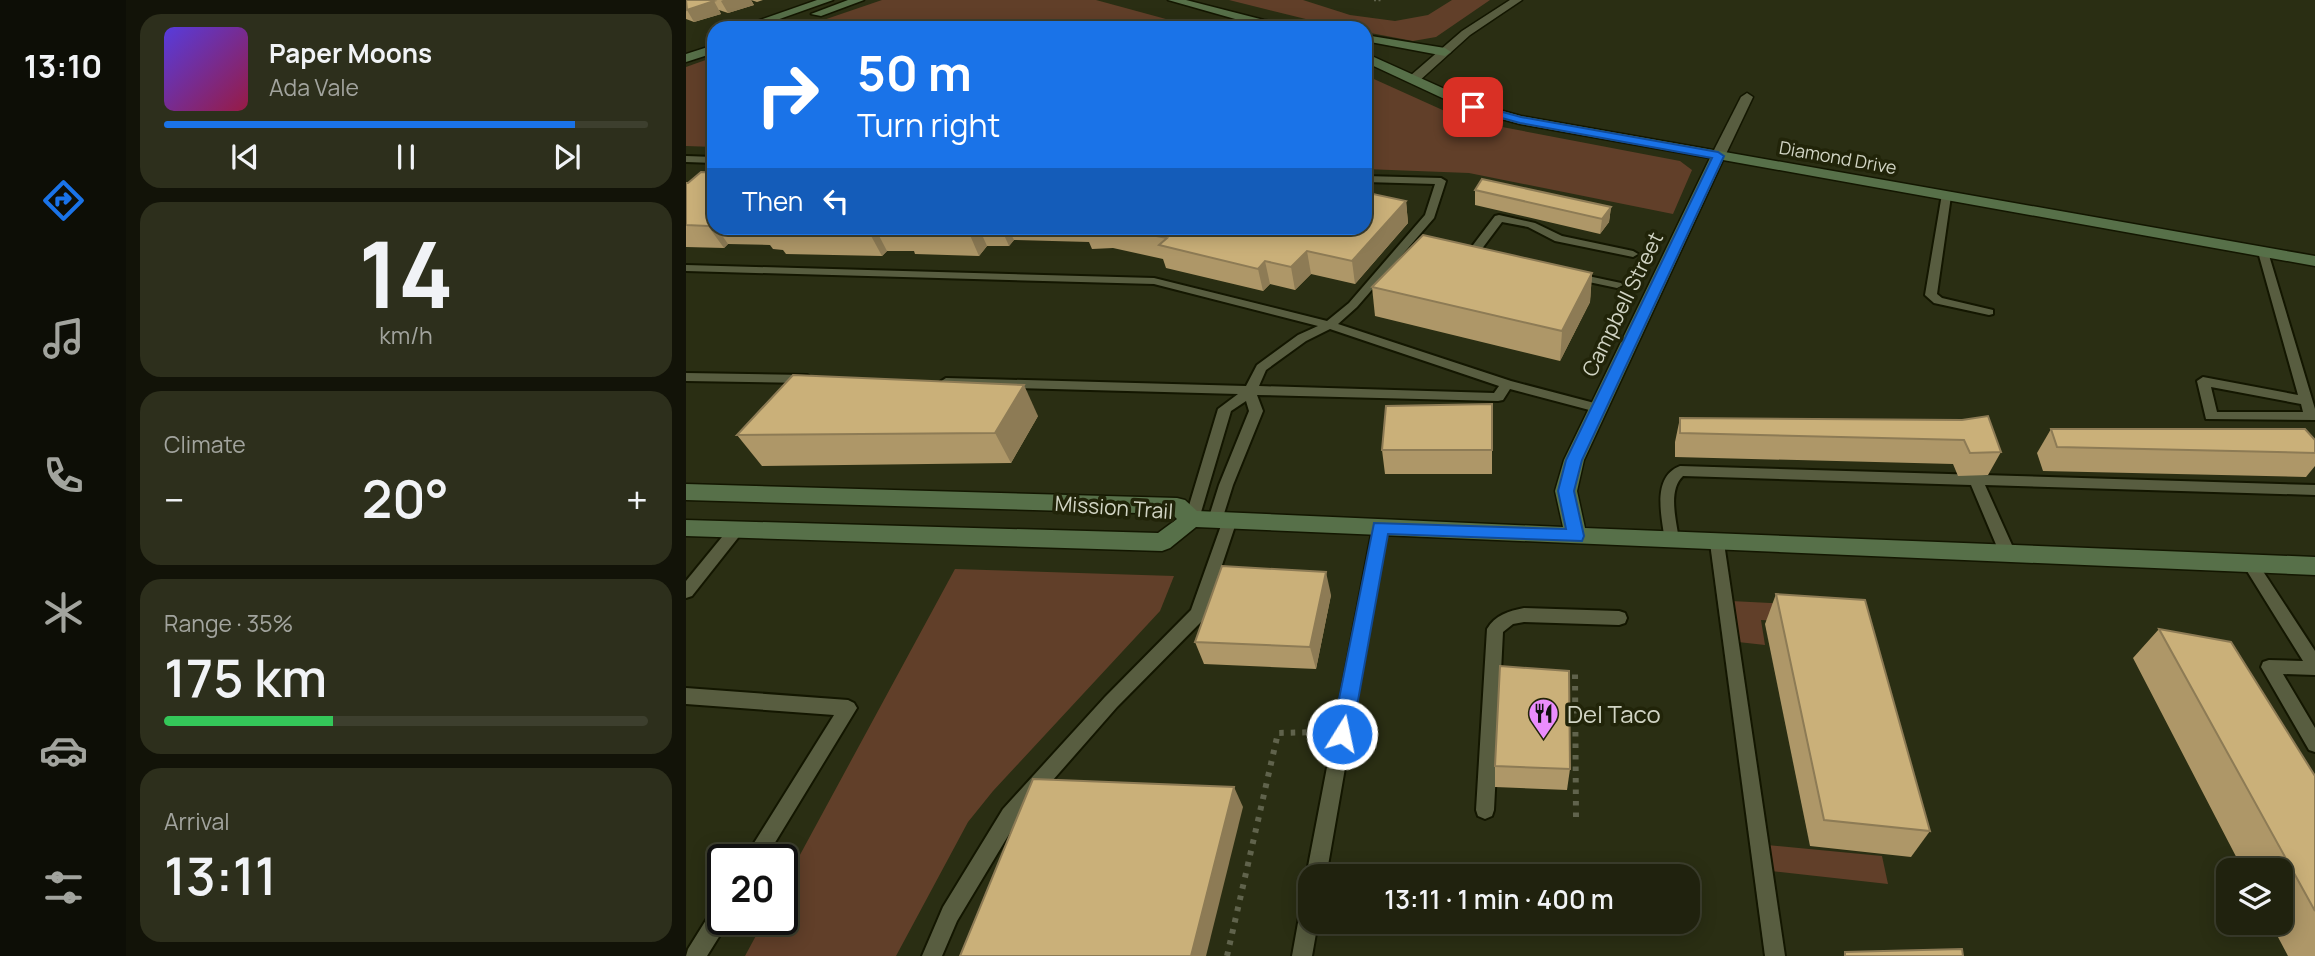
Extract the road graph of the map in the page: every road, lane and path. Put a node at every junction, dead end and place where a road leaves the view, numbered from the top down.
1 (828, 0) edge
2 (859, 0) edge
3 (1173, 0) edge
4 (1374, 0) edge
5 (1381, 0) edge
6 (1517, 0) edge
7 (1246, 18) junction
8 (764, 21) edge
9 (796, 21) edge
10 (1256, 21) edge
11 (1264, 21) edge
12 (1372, 38) edge
13 (707, 40) edge
14 (686, 47) edge
15 (707, 50) edge
16 (1445, 52) junction
17 (686, 58) edge
18 (1372, 60) edge
19 (1414, 79) junction
20 (1746, 97) dead end
21 (1718, 156) junction
22 (686, 159) edge
23 (707, 160) edge
24 (1372, 179) edge
25 (1946, 196) junction
26 (2263, 252) junction
27 (1633, 254) dead end
28 (1479, 261) edge
29 (2315, 261) edge
30 (686, 268) edge
31 (1566, 275) edge
32 (1617, 285) dead end
33 (1989, 312) dead end
34 (1329, 325) junction
35 (686, 377) edge
36 (816, 379) edge
37 (933, 382) edge
38 (1507, 384) junction
39 (1250, 392) junction
40 (2306, 401) junction
41 (1597, 408) junction
42 (1977, 482) junction
43 (2315, 490) edge
44 (686, 492) edge
45 (1212, 520) junction
46 (1380, 527) junction
47 (686, 528) edge
48 (736, 530) junction
49 (1576, 536) junction
50 (1672, 541) junction
51 (1717, 543) junction
52 (2008, 554) junction
53 (2250, 563) junction
54 (2315, 566) edge
55 (686, 592) edge
56 (1619, 618) dead end
57 (2315, 666) edge
58 (1551, 672) edge
59 (1563, 687) edge
60 (1575, 687) junction
61 (686, 696) edge
62 (1325, 723) dead end
63 (2315, 744) edge
64 (1485, 810) dead end
65 (1576, 818) dead end
66 (763, 844) edge
67 (1318, 864) edge
68 (1306, 934) edge
69 (708, 935) edge
70 (695, 956) edge
71 (932, 956) edge
72 (1227, 956) edge
73 (1302, 956) edge
74 (1775, 956) edge

1 - 8 street
2 - 9 street
3 - 7 street
4 - 5 path
6 - 16 street
7 - 10 street
7 - 11 street
12 - 16 street
13 - 14 street
15 - 17 street
16 - 19 street
18 - 19 street, Diamond Drive
19 - 21 street, Diamond Drive
20 - 21 street, Campbell Street
21 - 25 street, Diamond Drive
21 - 41 street, Campbell Street
22 - 23 lane
24 - 34 lane
25 - 26 street, Diamond Drive
25 - 33 lane
26 - 29 street, Diamond Drive
26 - 40 lane
27 - 28 lane
30 - 34 lane
31 - 32 lane
34 - 38 lane
34 - 39 lane
35 - 36 lane
37 - 39 lane
38 - 39 lane
38 - 41 lane
39 - 45 lane
39 - 45 lane
40 - 40 lane
41 - 49 street, Campbell Street
42 - 43 lane
42 - 50 lane
42 - 52 lane
44 - 45 street, Mission Trail
45 - 46 street
45 - 48 street, Mission Trail
45 - 71 lane
46 - 49 street
46 - 67 lane
47 - 48 street, Mission Trail
48 - 55 lane
49 - 50 street
50 - 51 street
51 - 52 street
51 - 74 lane
52 - 53 street
53 - 54 street
53 - 57 lane
56 - 64 lane
57 - 63 lane
58 - 60 path
59 - 60 path
60 - 65 path
61 - 66 lane
62 - 72 path
68 - 73 lane
69 - 70 lane

